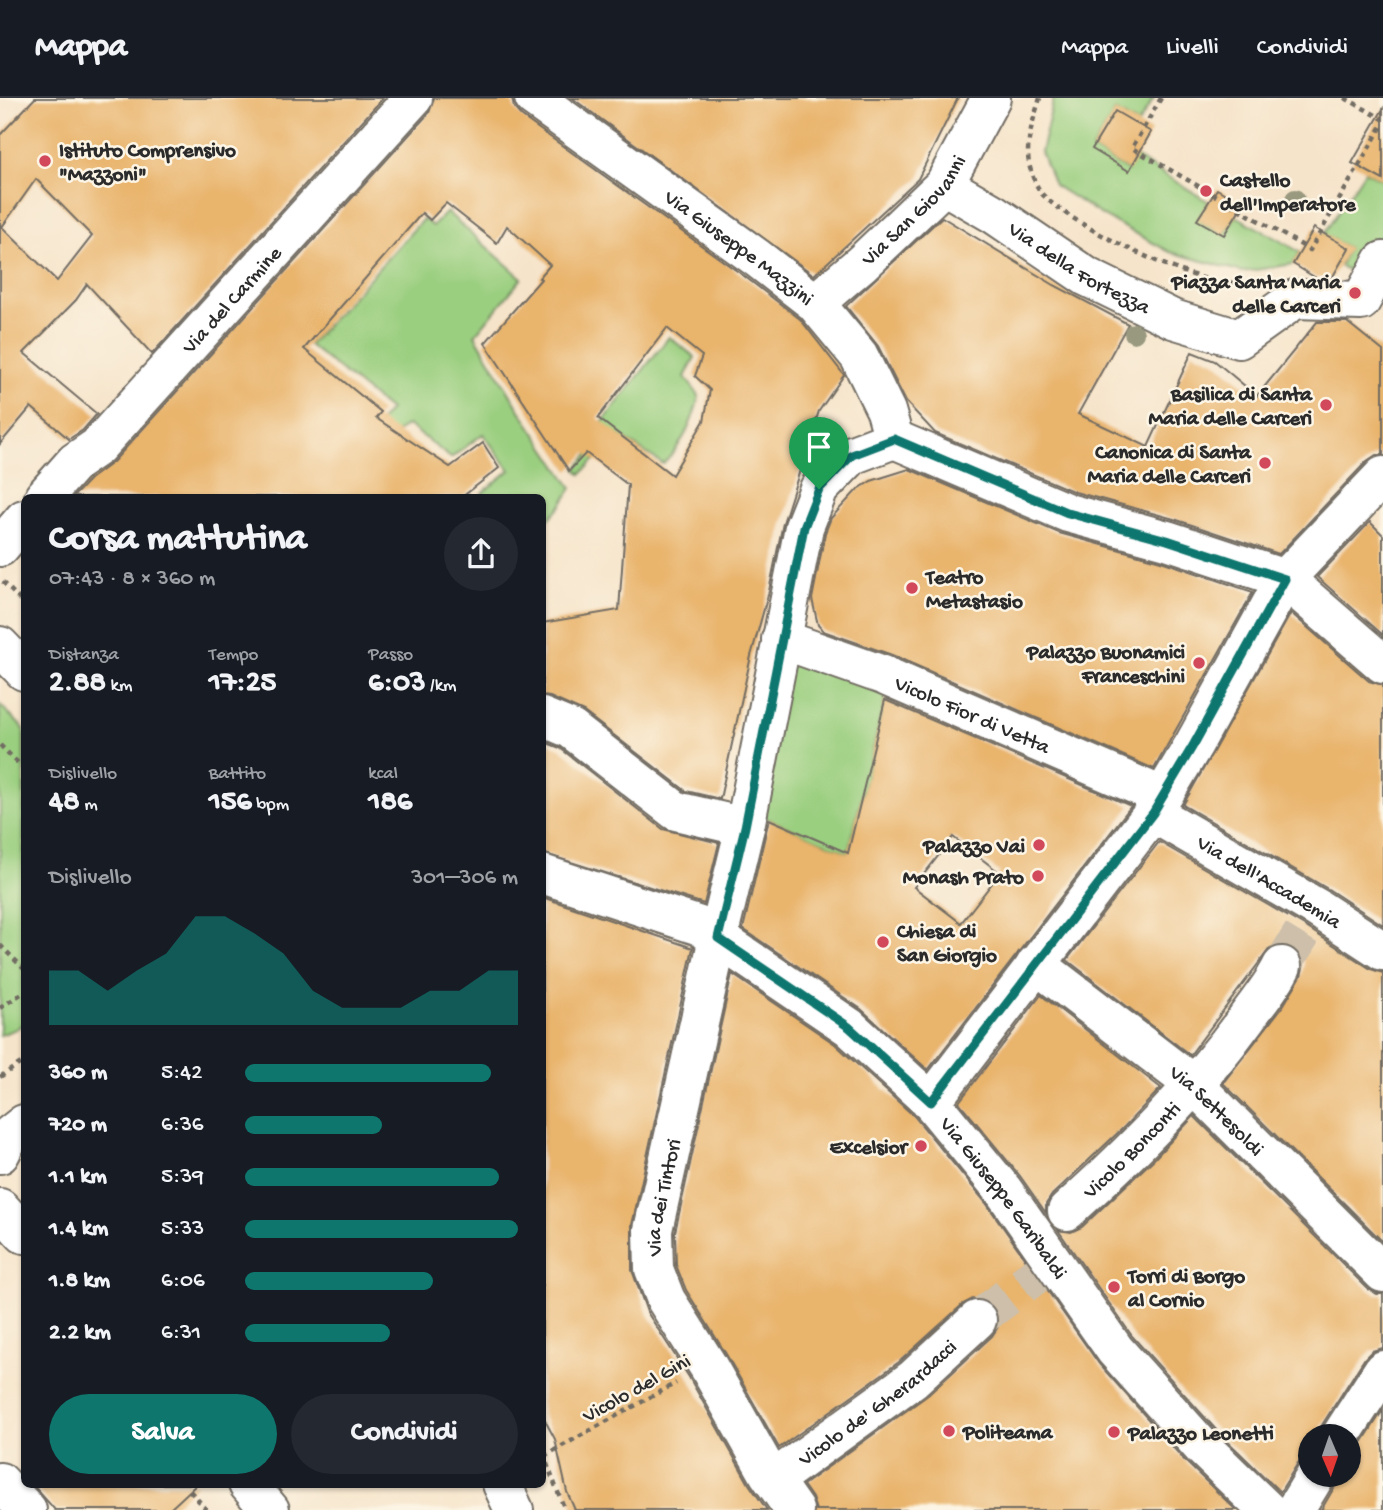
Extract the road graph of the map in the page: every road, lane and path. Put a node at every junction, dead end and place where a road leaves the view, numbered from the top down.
1 (413, 98) edge
2 (534, 98) edge
3 (991, 98) edge
4 (1040, 98) edge
5 (1161, 98) edge
6 (1345, 98) edge
7 (1383, 121) edge
8 (944, 185) junction
9 (1383, 261) edge
10 (1253, 284) dead end
11 (816, 303) junction
12 (1372, 311) edge
13 (894, 439) junction
14 (1372, 487) edge
15 (47, 494) edge
16 (21, 522) edge
17 (0, 547) edge
18 (1285, 579) junction
19 (0, 580) edge
20 (21, 601) edge
21 (781, 639) junction
22 (0, 646) edge
23 (1383, 664) edge
24 (21, 668) edge
25 (546, 719) edge
26 (0, 745) edge
27 (21, 766) edge
28 (1158, 805) junction
29 (745, 827) junction
30 (546, 875) edge
31 (718, 938) junction
32 (0, 946) edge
33 (1383, 951) edge
34 (1036, 964) junction
35 (21, 966) edge
36 (1282, 966) tunnel mouth
37 (21, 994) edge
38 (0, 1008) edge
39 (21, 1063) edge
40 (0, 1077) edge
41 (1194, 1085) junction
42 (931, 1102) junction
43 (21, 1126) edge
44 (0, 1154) edge
45 (0, 1208) edge
46 (21, 1231) edge
47 (1049, 1242) junction
48 (1383, 1273) edge
49 (977, 1320) tunnel mouth
50 (708, 1366) junction
51 (1383, 1370) edge
52 (1348, 1424) edge
53 (546, 1452) edge
54 (546, 1462) edge
55 (0, 1482) edge
56 (251, 1488) edge
57 (504, 1488) edge
58 (1308, 1488) edge
59 (191, 1491) dead end
60 (783, 1495) edge
61 (27, 1510) edge
62 (207, 1510) edge
63 (270, 1510) edge
64 (514, 1510) edge
65 (565, 1510) edge
66 (1267, 1510) edge
67 (1295, 1510) edge

1 - 15 street, Via del Carmine
2 - 11 street, Via Giuseppe Mazzini
3 - 8 street, Via San Giovanni
4 - 10 path
5 - 7 path
6 - 7 path
8 - 11 street, Via San Giovanni
8 - 12 street, Via della Fortezza
9 - 12 street
11 - 13 street, Via Giuseppe Mazzini
13 - 18 street
13 - 21 street, Via dei Tintori
14 - 18 street
16 - 17 street
18 - 23 street
18 - 28 street
19 - 20 path
21 - 28 street, Vicolo Fior di Vetta
21 - 29 street, Via dei Tintori
22 - 24 street
25 - 29 street
26 - 27 path
28 - 33 street, Via dell'Accademia
28 - 34 street
29 - 31 street, Via dei Tintori
30 - 31 street, Via Giuseppe Garibaldi
31 - 42 street, Via Giuseppe Garibaldi
31 - 50 street, Via dei Tintori
32 - 35 path
34 - 41 street, Via Settesoldi
34 - 42 street
36 - 41 street, Vicolo Bonconti
37 - 38 path
39 - 40 path
41 - 47 street, Vicolo Bonconti
41 - 48 street, Via Settesoldi
42 - 47 street, Via Giuseppe Garibaldi
43 - 44 street
45 - 46 street
47 - 66 street, Via Giuseppe Garibaldi
49 - 60 street, Vicolo de' Gherardacci
50 - 53 path, Vicolo del Gini
50 - 60 street, Via dei Tintori
51 - 52 street
54 - 65 path
55 - 61 street
56 - 63 street
57 - 64 street
58 - 67 street
59 - 62 path

